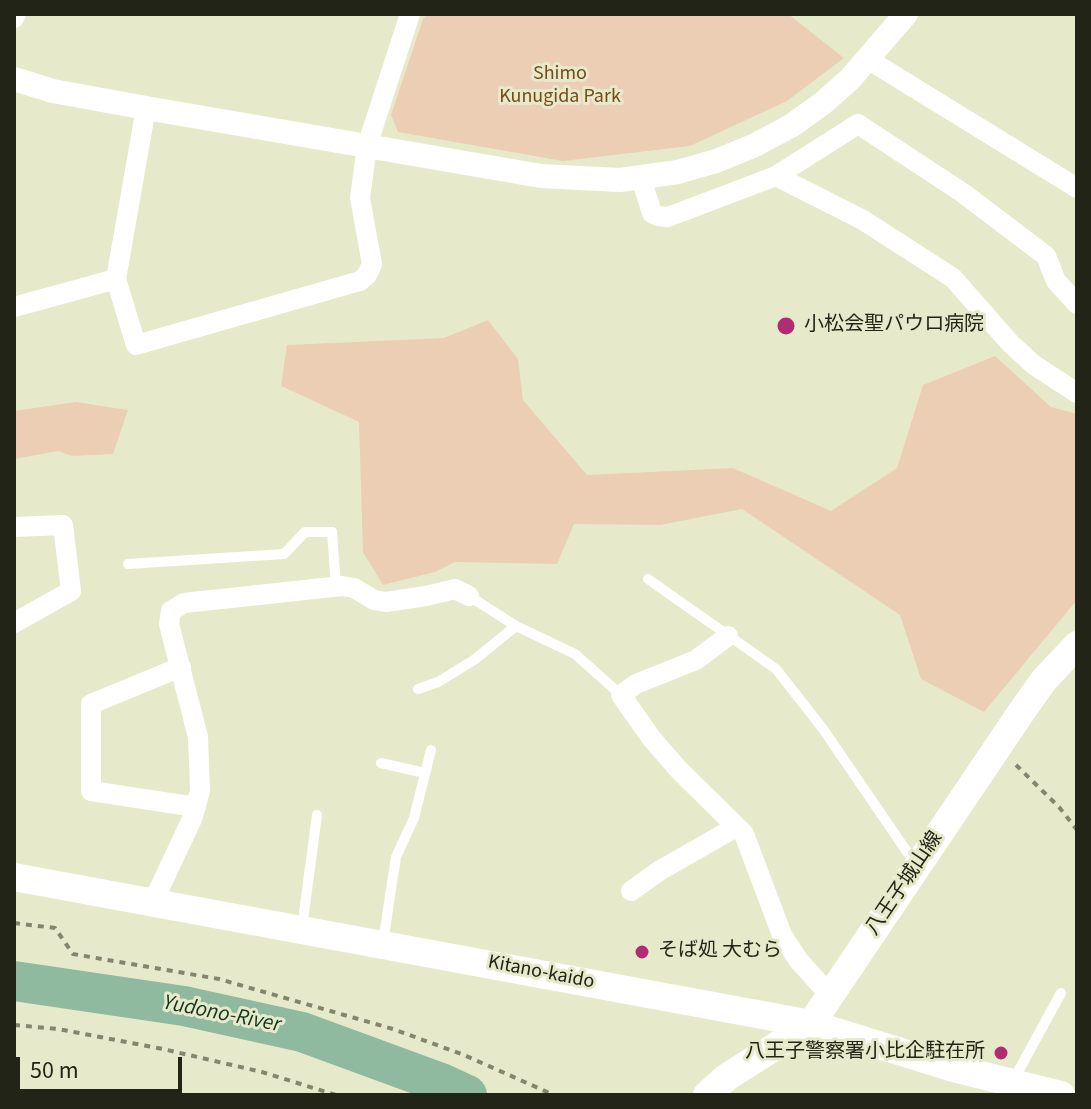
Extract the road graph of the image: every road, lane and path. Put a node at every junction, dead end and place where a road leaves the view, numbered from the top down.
1 (409, 14) edge
2 (906, 14) edge
3 (869, 60) junction
4 (14, 79) edge
5 (146, 108) junction
6 (367, 146) junction
7 (776, 176) junction
8 (641, 178) junction
9 (1077, 188) edge
10 (116, 279) junction
11 (1077, 304) edge
12 (14, 307) edge
13 (1077, 393) edge
14 (14, 527) edge
15 (128, 564) dead end
16 (648, 579) dead end
17 (336, 586) junction
18 (469, 596) joint
19 (14, 623) edge
20 (516, 626) junction
21 (728, 636) junction
22 (1077, 645) edge
23 (181, 667) junction
24 (418, 689) dead end
25 (621, 695) junction
26 (997, 746) junction
27 (431, 750) dead end
28 (381, 763) dead end
29 (425, 773) junction
30 (196, 807) junction
31 (317, 815) dead end
32 (736, 827) junction
33 (1077, 830) edge
34 (917, 866) junction
35 (14, 877) edge
36 (631, 891) dead end
37 (153, 902) junction
38 (14, 923) edge
39 (302, 928) junction
40 (383, 944) junction
41 (1061, 993) dead end
42 (830, 995) junction
43 (811, 1024) junction
44 (14, 1025) edge
45 (1011, 1083) junction
46 (336, 1095) edge
47 (554, 1095) edge
48 (707, 1095) edge
49 (1061, 1095) edge

1 - 6 street
2 - 3 street
3 - 8 street
3 - 9 street
4 - 5 street
5 - 6 street
5 - 10 street
6 - 8 street
6 - 10 street
7 - 8 street
7 - 11 street
7 - 13 street
10 - 12 street
14 - 19 street
15 - 17 lane
16 - 21 lane
17 - 18 street
17 - 23 street
18 - 20 lane
20 - 24 lane
20 - 25 lane
21 - 25 street
21 - 34 lane
22 - 26 main road, 八王子城山線
23 - 30 street
23 - 30 street
25 - 32 street
26 - 33 path
26 - 34 main road, 八王子城山線
27 - 29 lane
28 - 29 lane
29 - 40 lane
30 - 37 street
31 - 39 lane
32 - 36 street
32 - 42 street
34 - 42 main road, 八王子城山線
35 - 37 main road, Kitano-kaido
37 - 39 main road, Kitano-kaido
38 - 47 path
39 - 40 main road, Kitano-kaido
40 - 43 main road, Kitano-kaido
41 - 45 lane
42 - 43 main road, 八王子城山線
43 - 45 main road, Kitano-kaido
43 - 48 main road, 八王子城山線
44 - 46 path
45 - 49 main road, Kitano-kaido

